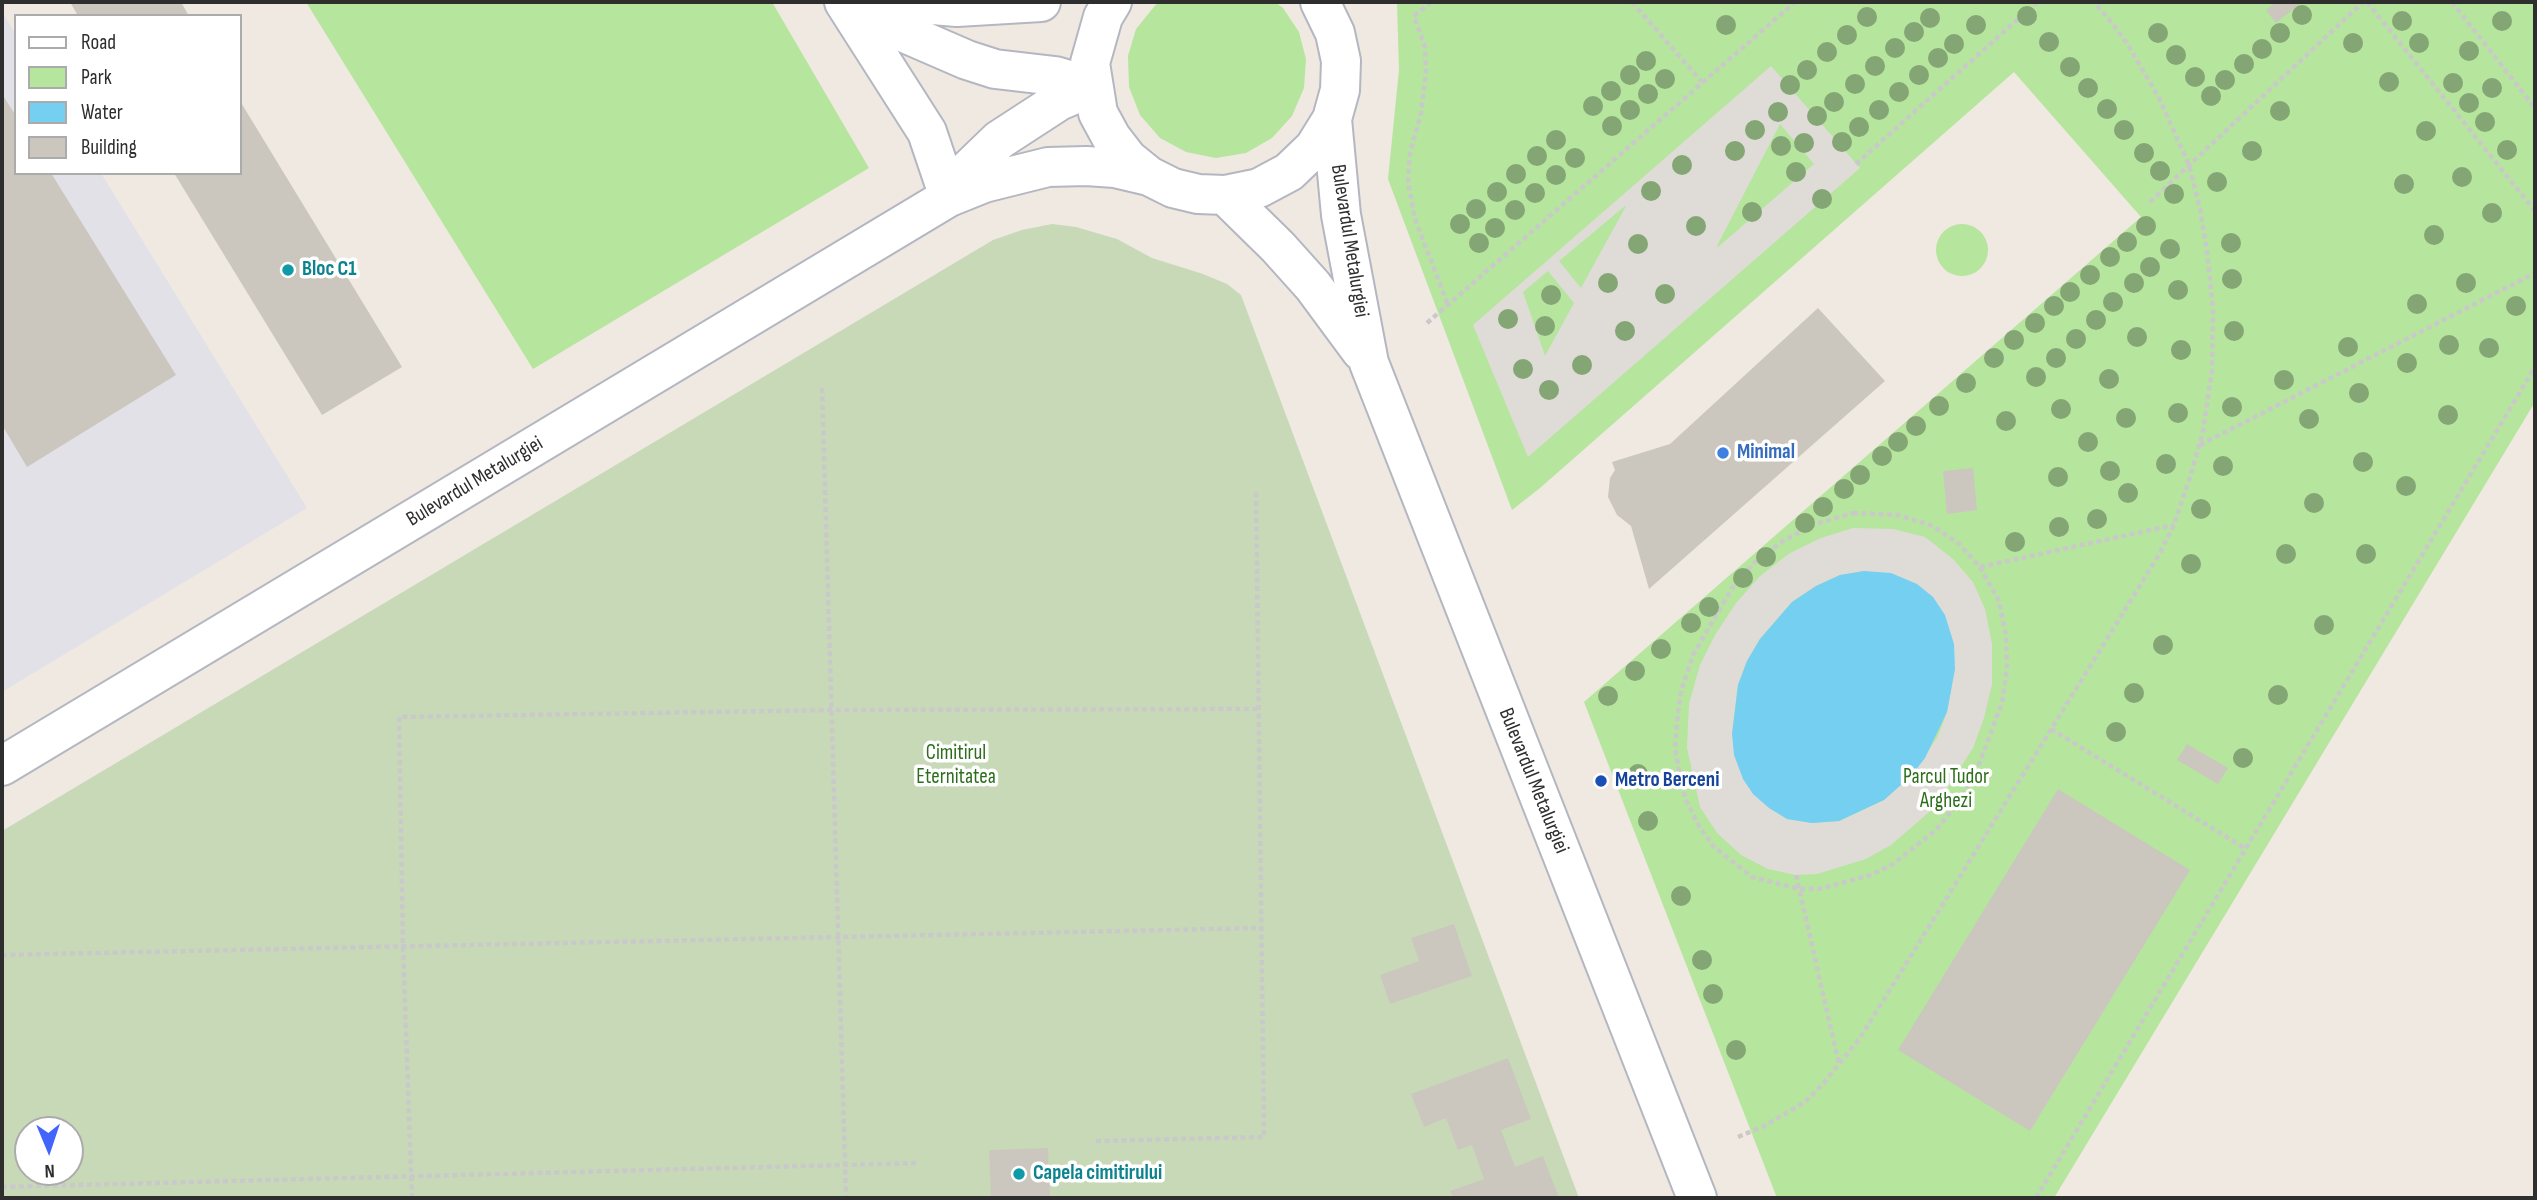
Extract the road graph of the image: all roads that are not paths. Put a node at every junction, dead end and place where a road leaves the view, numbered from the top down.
1 (844, 2) edge
2 (852, 2) edge
3 (896, 2) edge
4 (1041, 2) edge
5 (1112, 2) edge
6 (1320, 2) edge
7 (1092, 87) junction
8 (1332, 118) junction
9 (1149, 176) junction
10 (1225, 195) junction
11 (948, 197) junction
12 (1370, 363) junction
13 (2, 766) edge
14 (1697, 1198) edge

1 - 11 main road
2 - 7 main road
3 - 4 main road
5 - 7 main road
6 - 8 main road
7 - 9 main road
7 - 11 main road, Bulevardul Metalurgiei
8 - 10 main road
8 - 12 main road, Bulevardul Metalurgiei
9 - 10 main road
9 - 11 main road, Bulevardul Metalurgiei
10 - 12 main road, Bulevardul Metalurgiei
11 - 13 main road, Bulevardul Metalurgiei
12 - 14 main road, Bulevardul Metalurgiei

